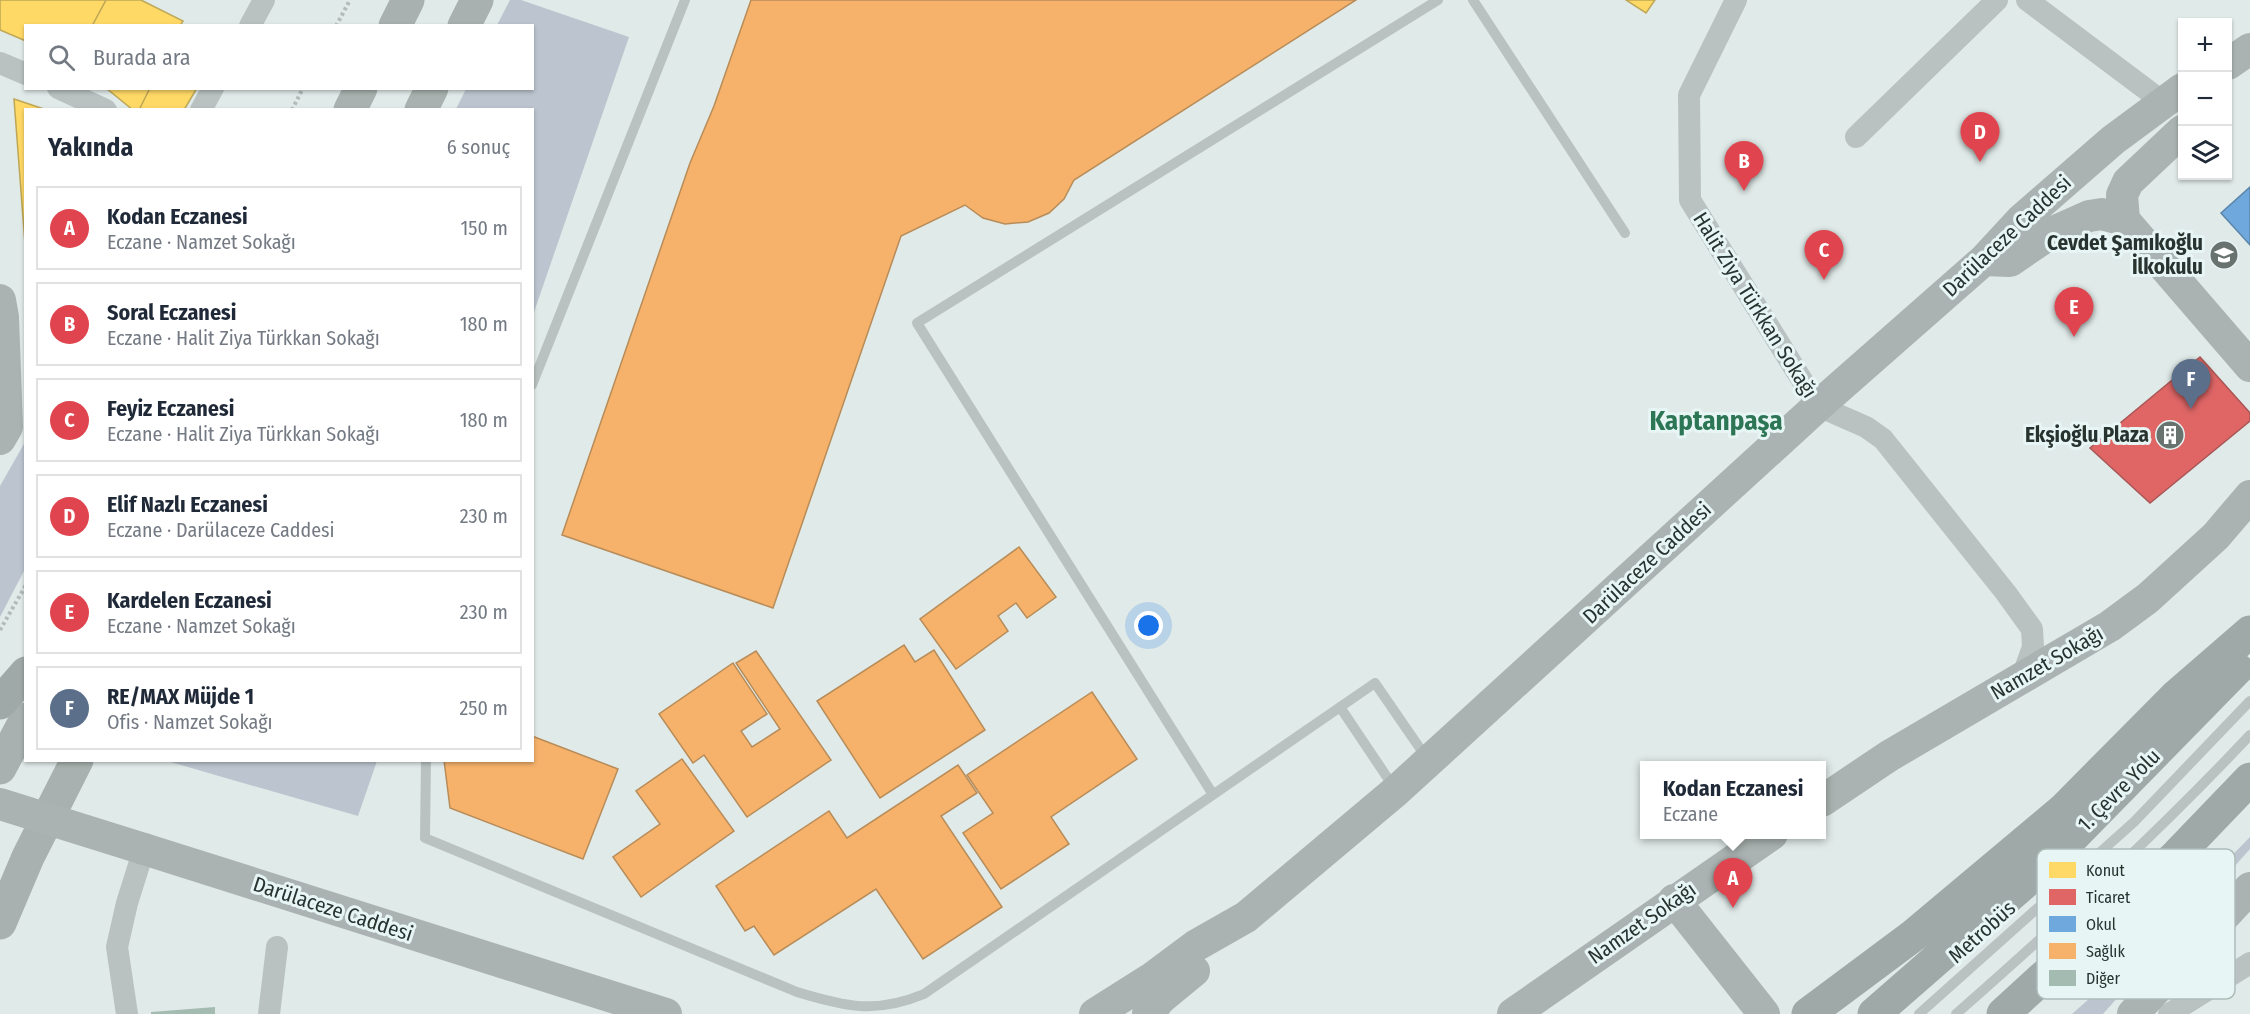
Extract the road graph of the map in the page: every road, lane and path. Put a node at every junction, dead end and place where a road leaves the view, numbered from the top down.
1 (264, 0) edge
2 (350, 0) edge
3 (408, 0) edge
4 (477, 0) edge
5 (685, 0) edge
6 (1438, 0) edge
7 (1473, 0) edge
8 (1736, 0) edge
9 (1997, 0) edge
10 (2027, 0) edge
11 (251, 24) edge
12 (337, 24) edge
13 (396, 24) edge
14 (465, 24) edge
15 (0, 63) edge
16 (24, 74) edge
17 (62, 90) edge
18 (212, 90) edge
19 (302, 90) edge
20 (361, 90) edge
21 (431, 90) edge
22 (2173, 96) edge
23 (102, 108) edge
24 (202, 108) edge
25 (293, 108) edge
26 (351, 108) edge
27 (423, 108) edge
28 (2178, 135) edge
29 (1856, 136) dead end
30 (2124, 220) junction
31 (1626, 233) dead end
32 (1984, 260) junction
33 (0, 300) edge
34 (2250, 366) edge
35 (534, 380) edge
36 (1818, 406) junction
37 (0, 439) edge
38 (2250, 496) edge
39 (24, 588) edge
40 (0, 630) edge
41 (2250, 632) edge
42 (2250, 654) edge
43 (24, 675) edge
44 (2023, 675) junction
45 (2250, 701) edge
46 (0, 703) edge
47 (1340, 707) junction
48 (24, 723) edge
49 (2250, 735) edge
50 (76, 762) edge
51 (426, 762) edge
52 (1429, 762) junction
53 (0, 768) edge
54 (2250, 779) edge
55 (1396, 791) junction
56 (1212, 793) junction
57 (1826, 798) edge
58 (0, 804) edge
59 (1765, 839) edge
60 (144, 849) junction
61 (2061, 849) edge
62 (2104, 849) edge
63 (2135, 849) edge
64 (2183, 849) edge
65 (2037, 872) edge
66 (2250, 888) edge
67 (1674, 900) junction
68 (2235, 904) edge
69 (2037, 909) edge
70 (1246, 917) junction
71 (0, 923) edge
72 (2037, 941) edge
73 (277, 947) dead end
74 (2250, 963) edge
75 (2235, 972) edge
76 (2037, 983) edge
77 (2147, 999) edge
78 (2193, 999) edge
79 (127, 1014) edge
80 (269, 1014) edge
81 (666, 1014) edge
82 (1095, 1014) edge
83 (1148, 1014) edge
84 (1513, 1014) edge
85 (1764, 1014) edge
86 (1808, 1014) edge
87 (1874, 1014) edge
88 (1919, 1014) edge
89 (1956, 1014) edge
90 (2003, 1014) edge
91 (2133, 1014) edge
92 (2169, 1014) edge

1 - 11 street
2 - 12 path
3 - 13 main road
4 - 14 main road
5 - 35 lane
6 - 56 lane
7 - 31 lane
8 - 36 street, Halit Ziya Türkkan Sokağı
9 - 29 street
10 - 22 street
15 - 16 street
17 - 23 street
18 - 24 street
19 - 25 path
20 - 26 main road
21 - 27 main road
22 - 32 main road, Darülaceze Caddesi
28 - 30 main road
30 - 32 main road
30 - 34 main road
32 - 36 main road, Darülaceze Caddesi
33 - 37 main road
36 - 44 street
36 - 52 main road, Darülaceze Caddesi
38 - 44 main road, Namzet Sokağı
39 - 40 path
41 - 86 highway
42 - 61 highway, 1. Çevre Yolu
43 - 46 highway
44 - 57 main road, Namzet Sokağı
45 - 62 lane, Metrobüs
47 - 52 lane
47 - 55 lane
47 - 56 lane
48 - 53 main road
49 - 63 lane, Metrobüs
50 - 71 main road
51 - 56 lane
52 - 55 main road, Darülaceze Caddesi
54 - 64 highway
55 - 70 main road, Darülaceze Caddesi
58 - 60 main road, Darülaceze Caddesi, bridge
59 - 67 main road, Namzet Sokağı
60 - 79 street
60 - 81 main road, Darülaceze Caddesi
65 - 87 highway, 1. Çevre Yolu
66 - 68 main road
67 - 84 main road, Namzet Sokağı
67 - 85 main road
69 - 88 lane, Metrobüs
70 - 82 main road, Darülaceze Caddesi
70 - 83 main road
72 - 89 lane, Metrobüs
73 - 80 street
74 - 75 street
76 - 90 highway
77 - 91 main road
78 - 92 street

